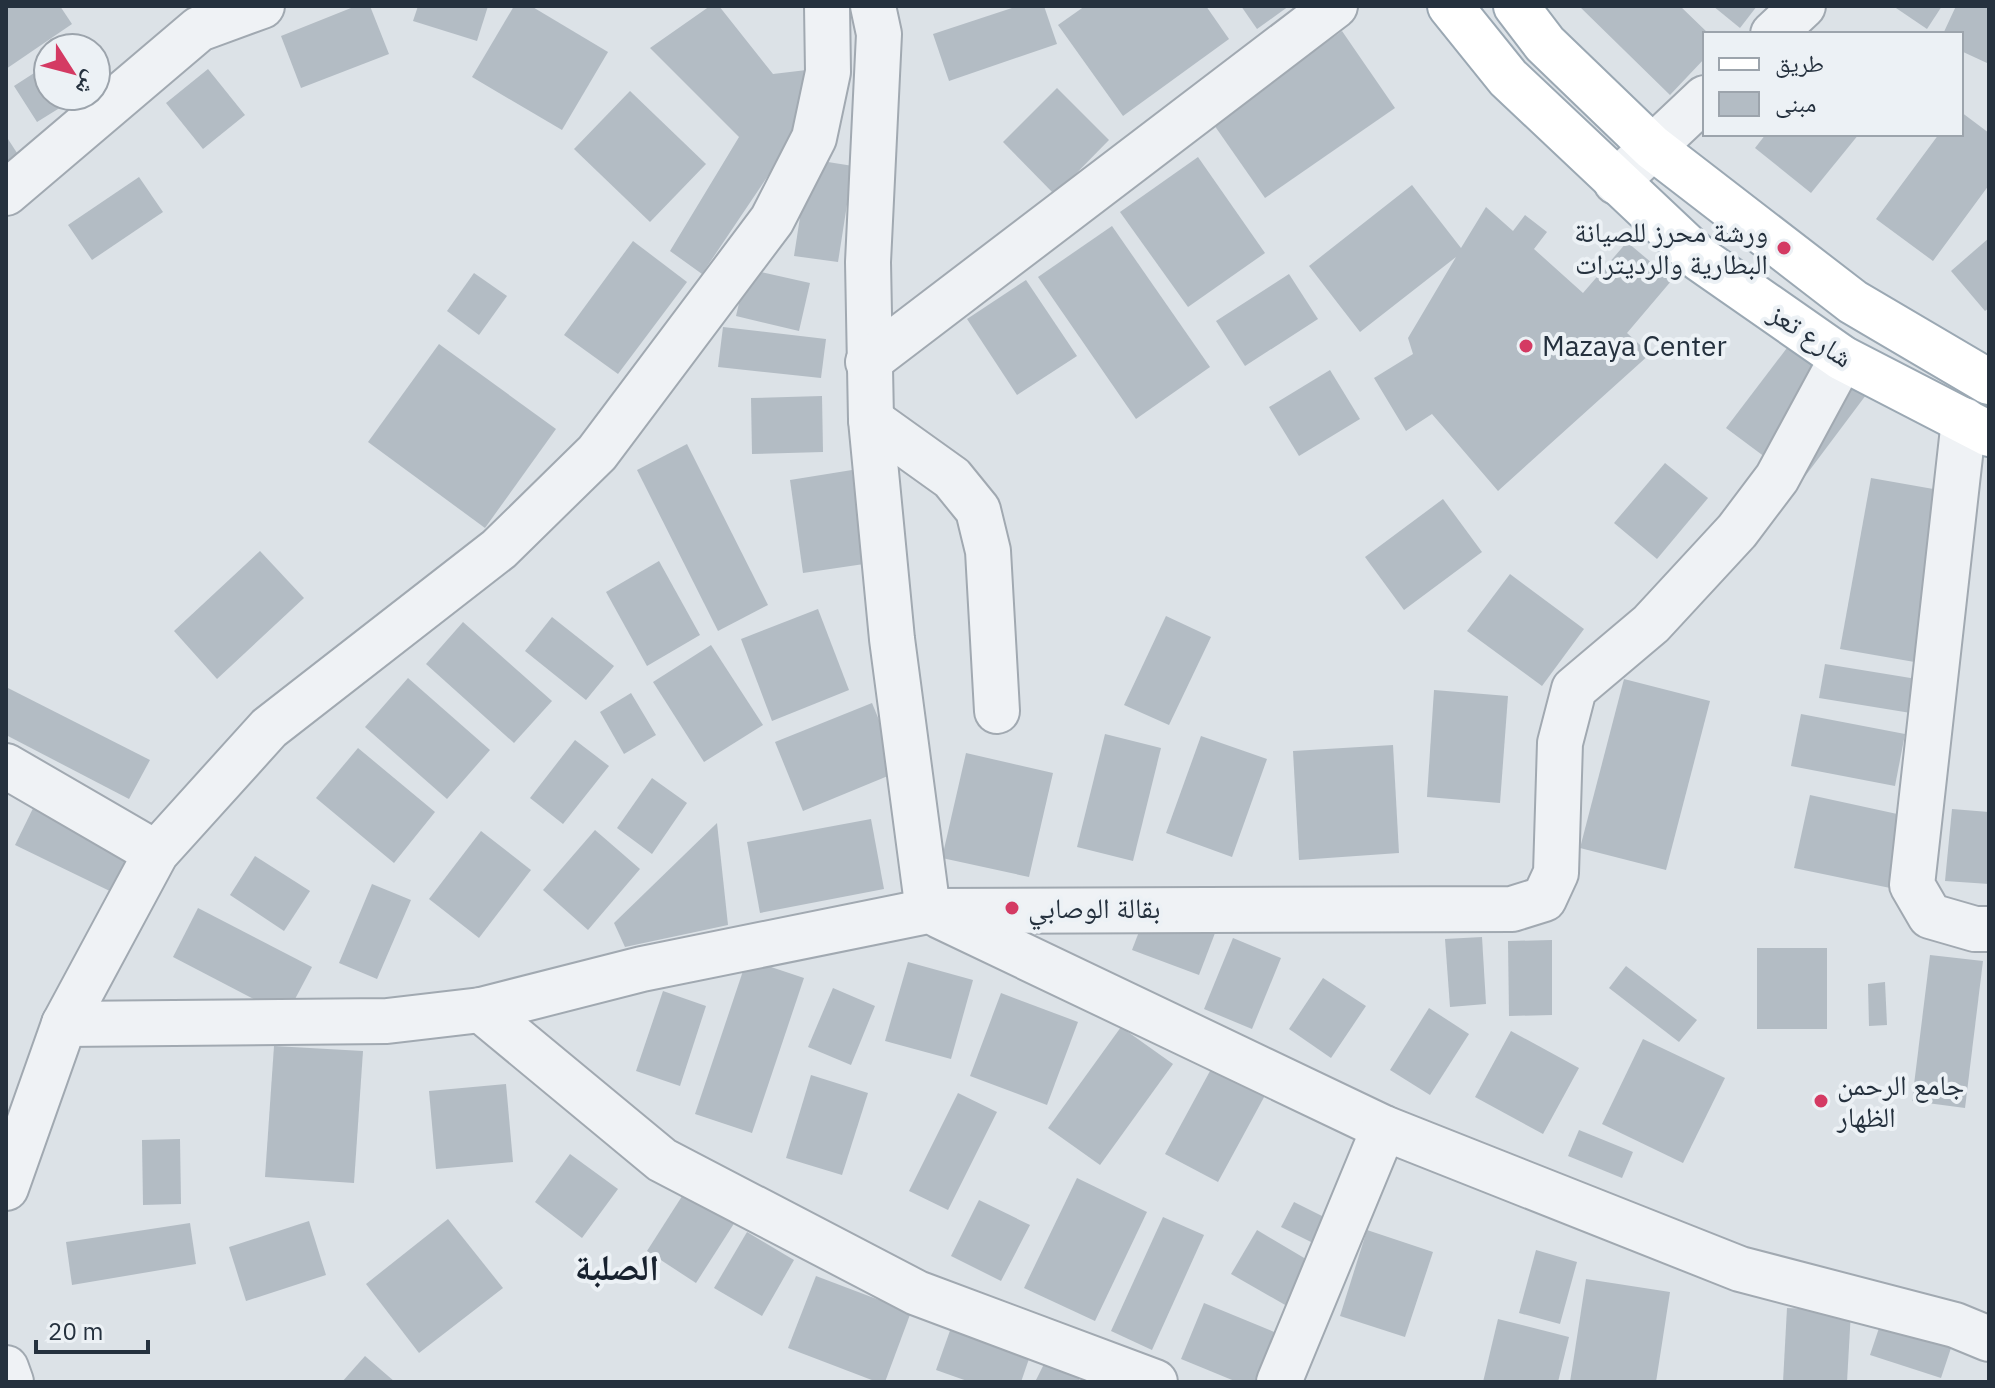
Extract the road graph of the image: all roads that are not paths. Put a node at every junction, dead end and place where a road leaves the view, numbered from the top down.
1 (262, 6) edge
2 (827, 6) edge
3 (873, 6) edge
4 (1335, 6) edge
5 (1450, 6) edge
6 (1516, 6) edge
7 (1803, 6) edge
8 (1775, 32) edge
9 (1703, 100) edge
10 (1652, 147) junction
11 (1616, 182) junction
12 (6, 193) edge
13 (1842, 358) junction
14 (868, 362) junction
15 (1983, 370) edge
16 (871, 420) junction
17 (1976, 427) edge
18 (997, 711) dead end
19 (6, 766) edge
20 (156, 853) junction
21 (928, 911) junction
22 (1989, 929) edge
23 (481, 1010) junction
24 (64, 1024) junction
25 (1384, 1128) junction
26 (6, 1188) edge
27 (1989, 1339) edge
28 (6, 1368) edge
29 (11, 1382) edge
30 (1155, 1382) edge
31 (1279, 1382) edge

1 - 12 street
2 - 20 street
3 - 14 street
4 - 14 street
5 - 11 main road, شارع تعز
6 - 10 main road, شارع تعز
7 - 8 street
9 - 10 street
10 - 11 street
10 - 15 main road, شارع تعز
11 - 13 main road, شارع تعز
13 - 17 main road, شارع تعز
13 - 21 street
14 - 16 street
16 - 18 street
16 - 21 street
17 - 22 street
19 - 20 street
20 - 24 street
21 - 23 street
21 - 25 street
23 - 24 street
23 - 30 street
24 - 26 street
25 - 27 street
25 - 31 street
28 - 29 street

